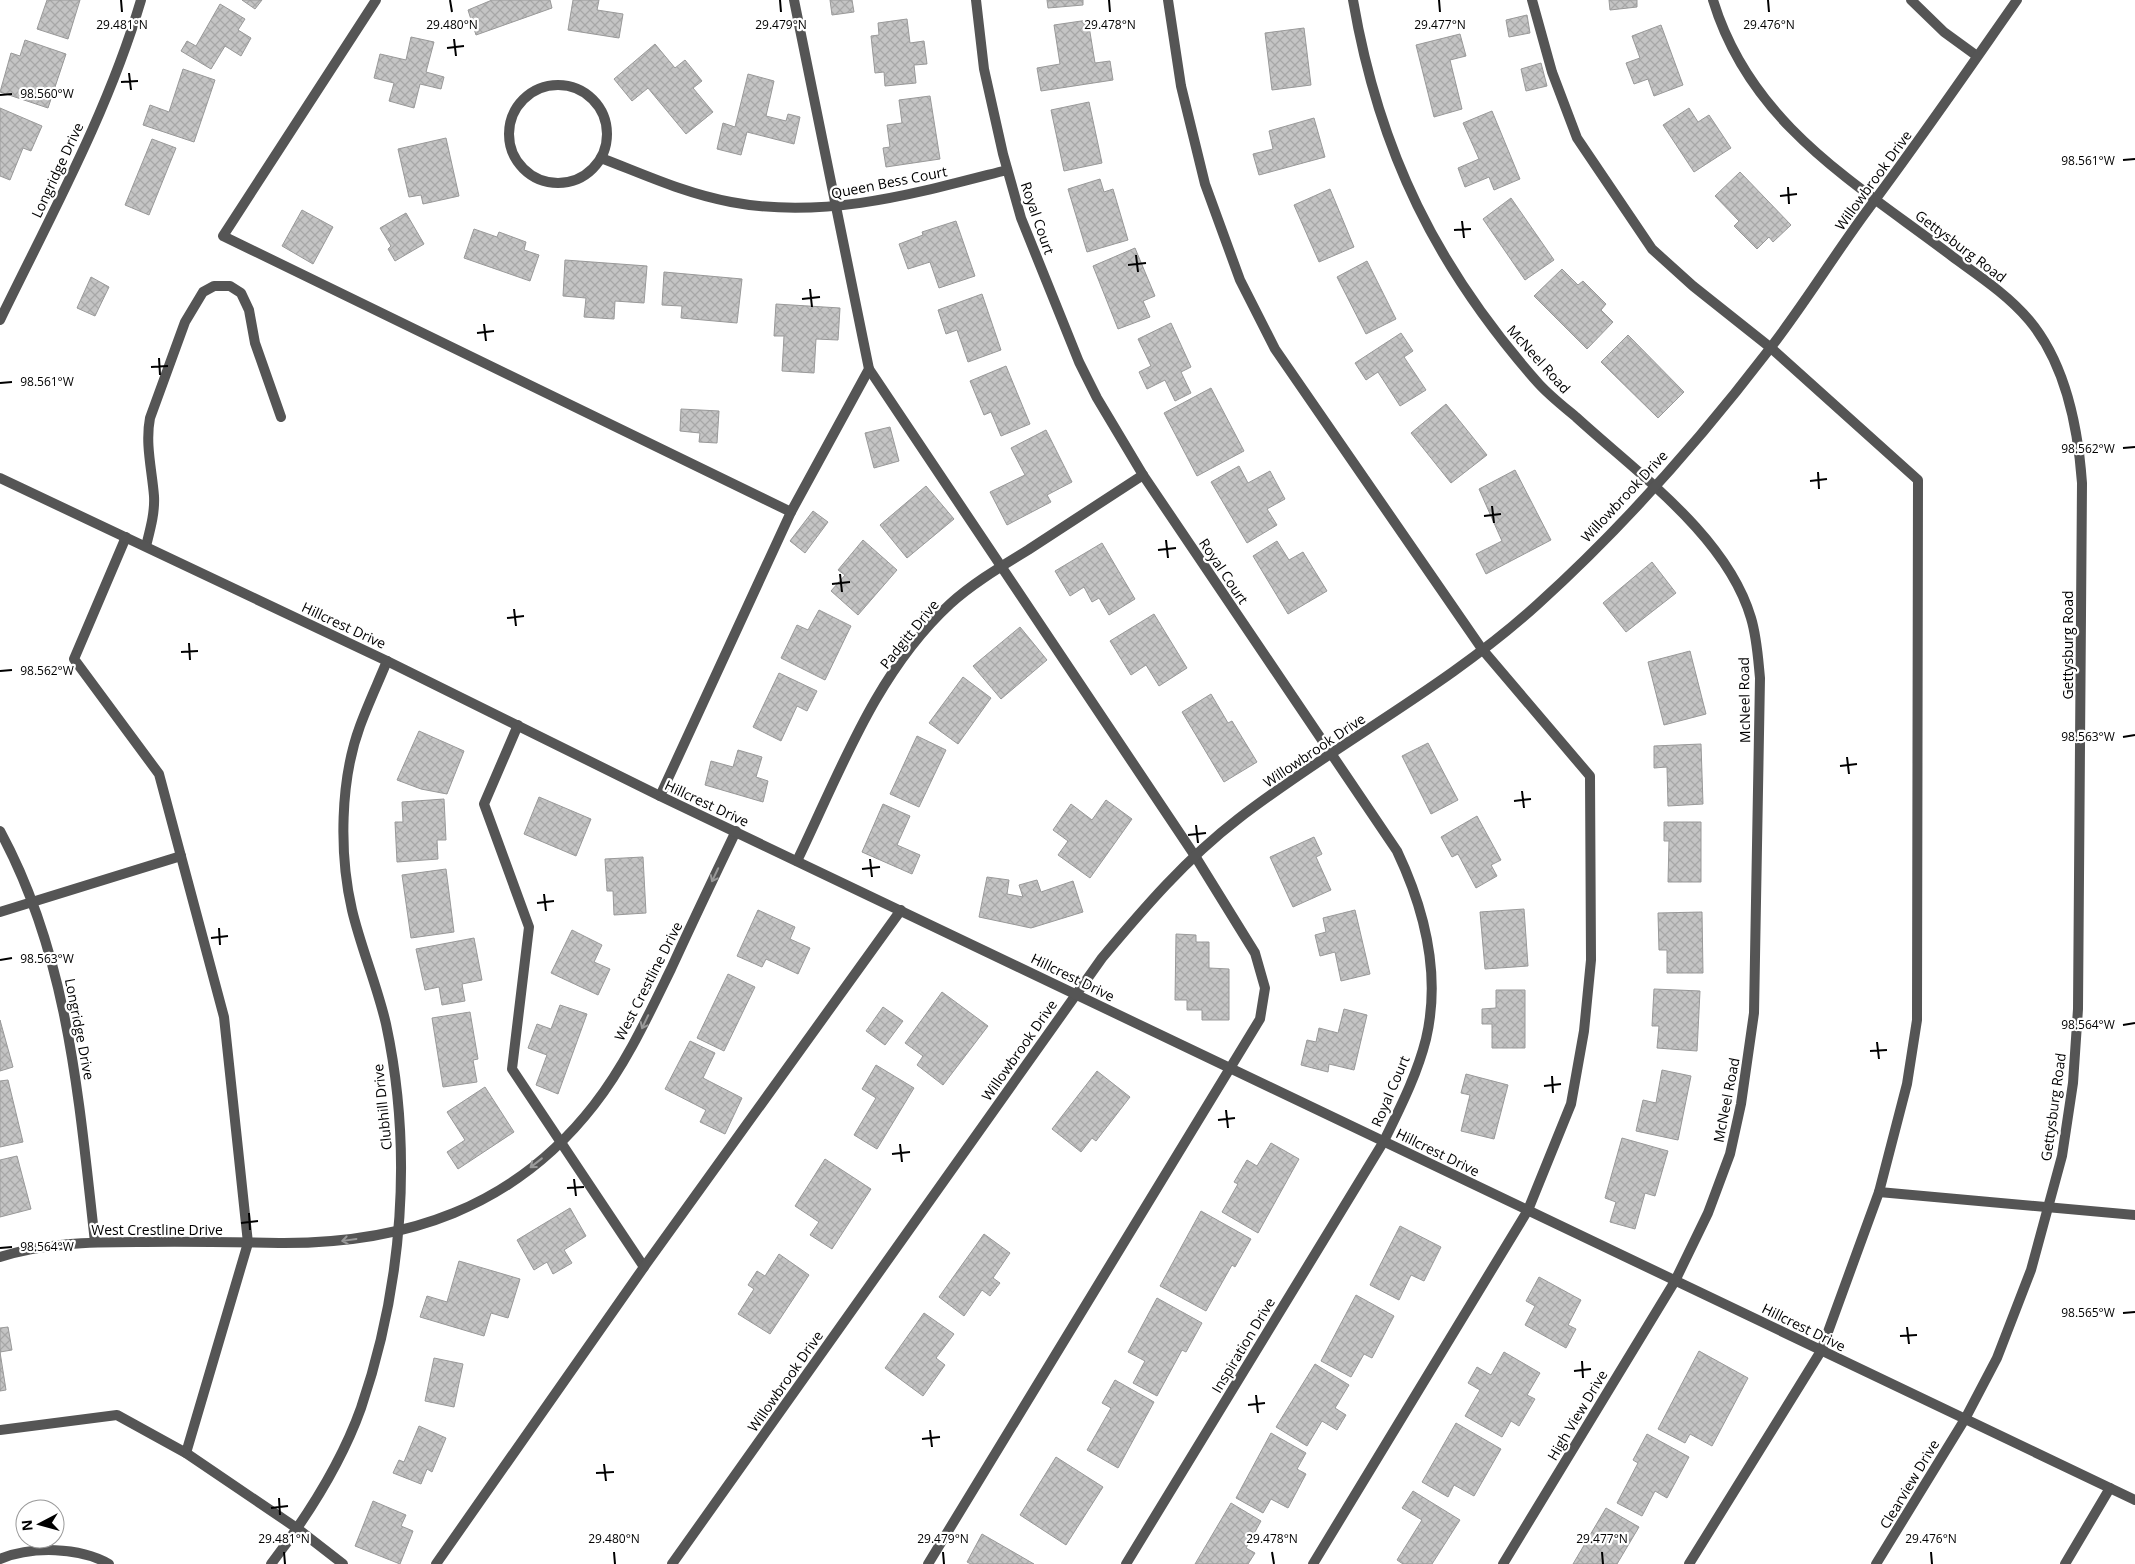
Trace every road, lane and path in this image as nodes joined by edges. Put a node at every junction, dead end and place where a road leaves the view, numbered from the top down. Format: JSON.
{"nodes":[{"id":1,"x":141,"y":0,"type":"edge"},
{"id":2,"x":376,"y":0,"type":"edge"},
{"id":3,"x":794,"y":0,"type":"edge"},
{"id":4,"x":976,"y":0,"type":"edge"},
{"id":5,"x":1168,"y":0,"type":"edge"},
{"id":6,"x":1353,"y":0,"type":"edge"},
{"id":7,"x":1532,"y":0,"type":"edge"},
{"id":8,"x":1713,"y":0,"type":"edge"},
{"id":9,"x":1911,"y":0,"type":"edge"},
{"id":10,"x":2017,"y":0,"type":"edge"},
{"id":11,"x":1977,"y":56,"type":"junction"},
{"id":12,"x":601,"y":158,"type":"junction"},
{"id":13,"x":1008,"y":170,"type":"junction"},
{"id":14,"x":1876,"y":199,"type":"junction"},
{"id":15,"x":834,"y":207,"type":"junction"},
{"id":16,"x":0,"y":320,"type":"edge"},
{"id":17,"x":1771,"y":348,"type":"junction"},
{"id":18,"x":869,"y":369,"type":"junction"},
{"id":19,"x":281,"y":417,"type":"dead end"},
{"id":20,"x":1143,"y":475,"type":"junction"},
{"id":21,"x":0,"y":478,"type":"edge"},
{"id":22,"x":1653,"y":487,"type":"junction"},
{"id":23,"x":791,"y":512,"type":"junction"},
{"id":24,"x":126,"y":537,"type":"junction"},
{"id":25,"x":146,"y":546,"type":"junction"},
{"id":26,"x":1001,"y":567,"type":"junction"},
{"id":27,"x":1482,"y":649,"type":"junction"},
{"id":28,"x":388,"y":661,"type":"junction"},
{"id":29,"x":518,"y":725,"type":"junction"},
{"id":30,"x":1331,"y":755,"type":"junction"},
{"id":31,"x":660,"y":796,"type":"junction"},
{"id":32,"x":0,"y":831,"type":"edge"},
{"id":33,"x":736,"y":831,"type":"junction"},
{"id":34,"x":181,"y":856,"type":"junction"},
{"id":35,"x":1195,"y":856,"type":"junction"},
{"id":36,"x":797,"y":861,"type":"junction"},
{"id":37,"x":33,"y":902,"type":"junction"},
{"id":38,"x":901,"y":910,"type":"junction"},
{"id":39,"x":0,"y":912,"type":"edge"},
{"id":40,"x":1076,"y":994,"type":"junction"},
{"id":41,"x":1232,"y":1068,"type":"junction"},
{"id":42,"x":1384,"y":1141,"type":"junction"},
{"id":43,"x":561,"y":1142,"type":"junction"},
{"id":44,"x":1879,"y":1192,"type":"junction"},
{"id":45,"x":2048,"y":1208,"type":"junction"},
{"id":46,"x":1528,"y":1210,"type":"junction"},
{"id":47,"x":2135,"y":1215,"type":"edge"},
{"id":48,"x":398,"y":1232,"type":"junction"},
{"id":49,"x":95,"y":1242,"type":"junction"},
{"id":50,"x":248,"y":1242,"type":"junction"},
{"id":51,"x":0,"y":1257,"type":"edge"},
{"id":52,"x":644,"y":1267,"type":"junction"},
{"id":53,"x":1675,"y":1281,"type":"junction"},
{"id":54,"x":1821,"y":1351,"type":"junction"},
{"id":55,"x":1964,"y":1419,"type":"junction"},
{"id":56,"x":0,"y":1430,"type":"edge"},
{"id":57,"x":186,"y":1453,"type":"junction"},
{"id":58,"x":2110,"y":1488,"type":"junction"},
{"id":59,"x":2135,"y":1500,"type":"edge"},
{"id":60,"x":298,"y":1529,"type":"junction"},
{"id":61,"x":0,"y":1559,"type":"edge"},
{"id":62,"x":109,"y":1564,"type":"edge"},
{"id":63,"x":271,"y":1564,"type":"edge"},
{"id":64,"x":343,"y":1564,"type":"edge"},
{"id":65,"x":436,"y":1564,"type":"edge"},
{"id":66,"x":672,"y":1564,"type":"edge"},
{"id":67,"x":928,"y":1564,"type":"edge"},
{"id":68,"x":1126,"y":1564,"type":"edge"},
{"id":69,"x":1313,"y":1564,"type":"edge"},
{"id":70,"x":1503,"y":1564,"type":"edge"},
{"id":71,"x":1689,"y":1564,"type":"edge"},
{"id":72,"x":1876,"y":1564,"type":"edge"},
{"id":73,"x":2065,"y":1564,"type":"edge"}],
"edges":[{"from":1,"to":16,"type":"street","name":"Longridge Drive"},
{"from":2,"to":23,"type":"street"},
{"from":3,"to":15,"type":"street"},
{"from":4,"to":13,"type":"street","name":"Royal Court"},
{"from":5,"to":27,"type":"street"},
{"from":6,"to":22,"type":"street","name":"McNeel Road"},
{"from":7,"to":17,"type":"street"},
{"from":8,"to":14,"type":"street","name":"Gettysburg Road"},
{"from":9,"to":11,"type":"street"},
{"from":10,"to":11,"type":"street","name":"Willowbrook Drive"},
{"from":11,"to":14,"type":"street","name":"Willowbrook Drive"},
{"from":12,"to":12,"type":"street"},
{"from":12,"to":15,"type":"street","name":"Queen Bess Court"},
{"from":13,"to":15,"type":"street","name":"Queen Bess Court"},
{"from":13,"to":20,"type":"street","name":"Royal Court"},
{"from":14,"to":17,"type":"street","name":"Willowbrook Drive"},
{"from":14,"to":45,"type":"street","name":"Gettysburg Road"},
{"from":15,"to":18,"type":"street"},
{"from":17,"to":22,"type":"street","name":"Willowbrook Drive"},
{"from":17,"to":44,"type":"street"},
{"from":18,"to":23,"type":"street"},
{"from":18,"to":26,"type":"street"},
{"from":19,"to":25,"type":"street"},
{"from":20,"to":26,"type":"street","name":"Padgitt Drive"},
{"from":20,"to":30,"type":"street","name":"Royal Court"},
{"from":21,"to":24,"type":"street","name":"Hillcrest Drive"},
{"from":22,"to":27,"type":"street","name":"Willowbrook Drive"},
{"from":22,"to":53,"type":"street","name":"McNeel Road"},
{"from":23,"to":31,"type":"street"},
{"from":24,"to":25,"type":"street","name":"Hillcrest Drive"},
{"from":24,"to":34,"type":"street"},
{"from":25,"to":28,"type":"street","name":"Hillcrest Drive"},
{"from":26,"to":35,"type":"street"},
{"from":26,"to":36,"type":"street","name":"Padgitt Drive"},
{"from":27,"to":30,"type":"street","name":"Willowbrook Drive"},
{"from":27,"to":46,"type":"street"},
{"from":28,"to":29,"type":"street","name":"Hillcrest Drive"},
{"from":28,"to":48,"type":"street","name":"Clubhill Drive"},
{"from":29,"to":31,"type":"street","name":"Hillcrest Drive"},
{"from":29,"to":43,"type":"street"},
{"from":30,"to":35,"type":"street","name":"Willowbrook Drive"},
{"from":30,"to":42,"type":"street","name":"Royal Court"},
{"from":31,"to":33,"type":"street","name":"Hillcrest Drive"},
{"from":32,"to":37,"type":"street","name":"Longridge Drive"},
{"from":33,"to":36,"type":"street","name":"Hillcrest Drive"},
{"from":33,"to":43,"type":"street","name":"West Crestline Drive","one_way":true},
{"from":34,"to":37,"type":"street"},
{"from":34,"to":50,"type":"street"},
{"from":35,"to":40,"type":"street","name":"Willowbrook Drive"},
{"from":35,"to":41,"type":"street"},
{"from":36,"to":38,"type":"street","name":"Hillcrest Drive"},
{"from":37,"to":39,"type":"street"},
{"from":37,"to":49,"type":"street","name":"Longridge Drive"},
{"from":38,"to":40,"type":"street","name":"Hillcrest Drive"},
{"from":38,"to":52,"type":"street"},
{"from":40,"to":41,"type":"street","name":"Hillcrest Drive"},
{"from":40,"to":66,"type":"street","name":"Willowbrook Drive"},
{"from":41,"to":42,"type":"street","name":"Hillcrest Drive"},
{"from":41,"to":67,"type":"street"},
{"from":42,"to":46,"type":"street","name":"Hillcrest Drive"},
{"from":42,"to":68,"type":"street","name":"Inspiration Drive"},
{"from":43,"to":48,"type":"street","name":"West Crestline Drive","one_way":true},
{"from":43,"to":52,"type":"street"},
{"from":44,"to":45,"type":"street"},
{"from":44,"to":54,"type":"street"},
{"from":45,"to":47,"type":"street"},
{"from":45,"to":55,"type":"street","name":"Gettysburg Road"},
{"from":46,"to":53,"type":"street","name":"Hillcrest Drive"},
{"from":46,"to":69,"type":"street"},
{"from":48,"to":50,"type":"street","name":"West Crestline Drive","one_way":true},
{"from":48,"to":60,"type":"street","name":"Clubhill Drive"},
{"from":49,"to":50,"type":"street","name":"West Crestline Drive"},
{"from":49,"to":51,"type":"street","name":"West Crestline Drive"},
{"from":50,"to":57,"type":"street"},
{"from":52,"to":65,"type":"street"},
{"from":53,"to":54,"type":"street","name":"Hillcrest Drive"},
{"from":53,"to":70,"type":"street","name":"High View Drive"},
{"from":54,"to":55,"type":"street","name":"Hillcrest Drive"},
{"from":54,"to":71,"type":"street"},
{"from":55,"to":58,"type":"street","name":"Hillcrest Drive"},
{"from":55,"to":72,"type":"street","name":"Clearview Drive"},
{"from":56,"to":57,"type":"street"},
{"from":57,"to":60,"type":"street"},
{"from":58,"to":59,"type":"street","name":"Hillcrest Drive"},
{"from":58,"to":73,"type":"street"},
{"from":60,"to":63,"type":"street","name":"Clubhill Drive"},
{"from":60,"to":64,"type":"street"},
{"from":61,"to":62,"type":"street"}]}
